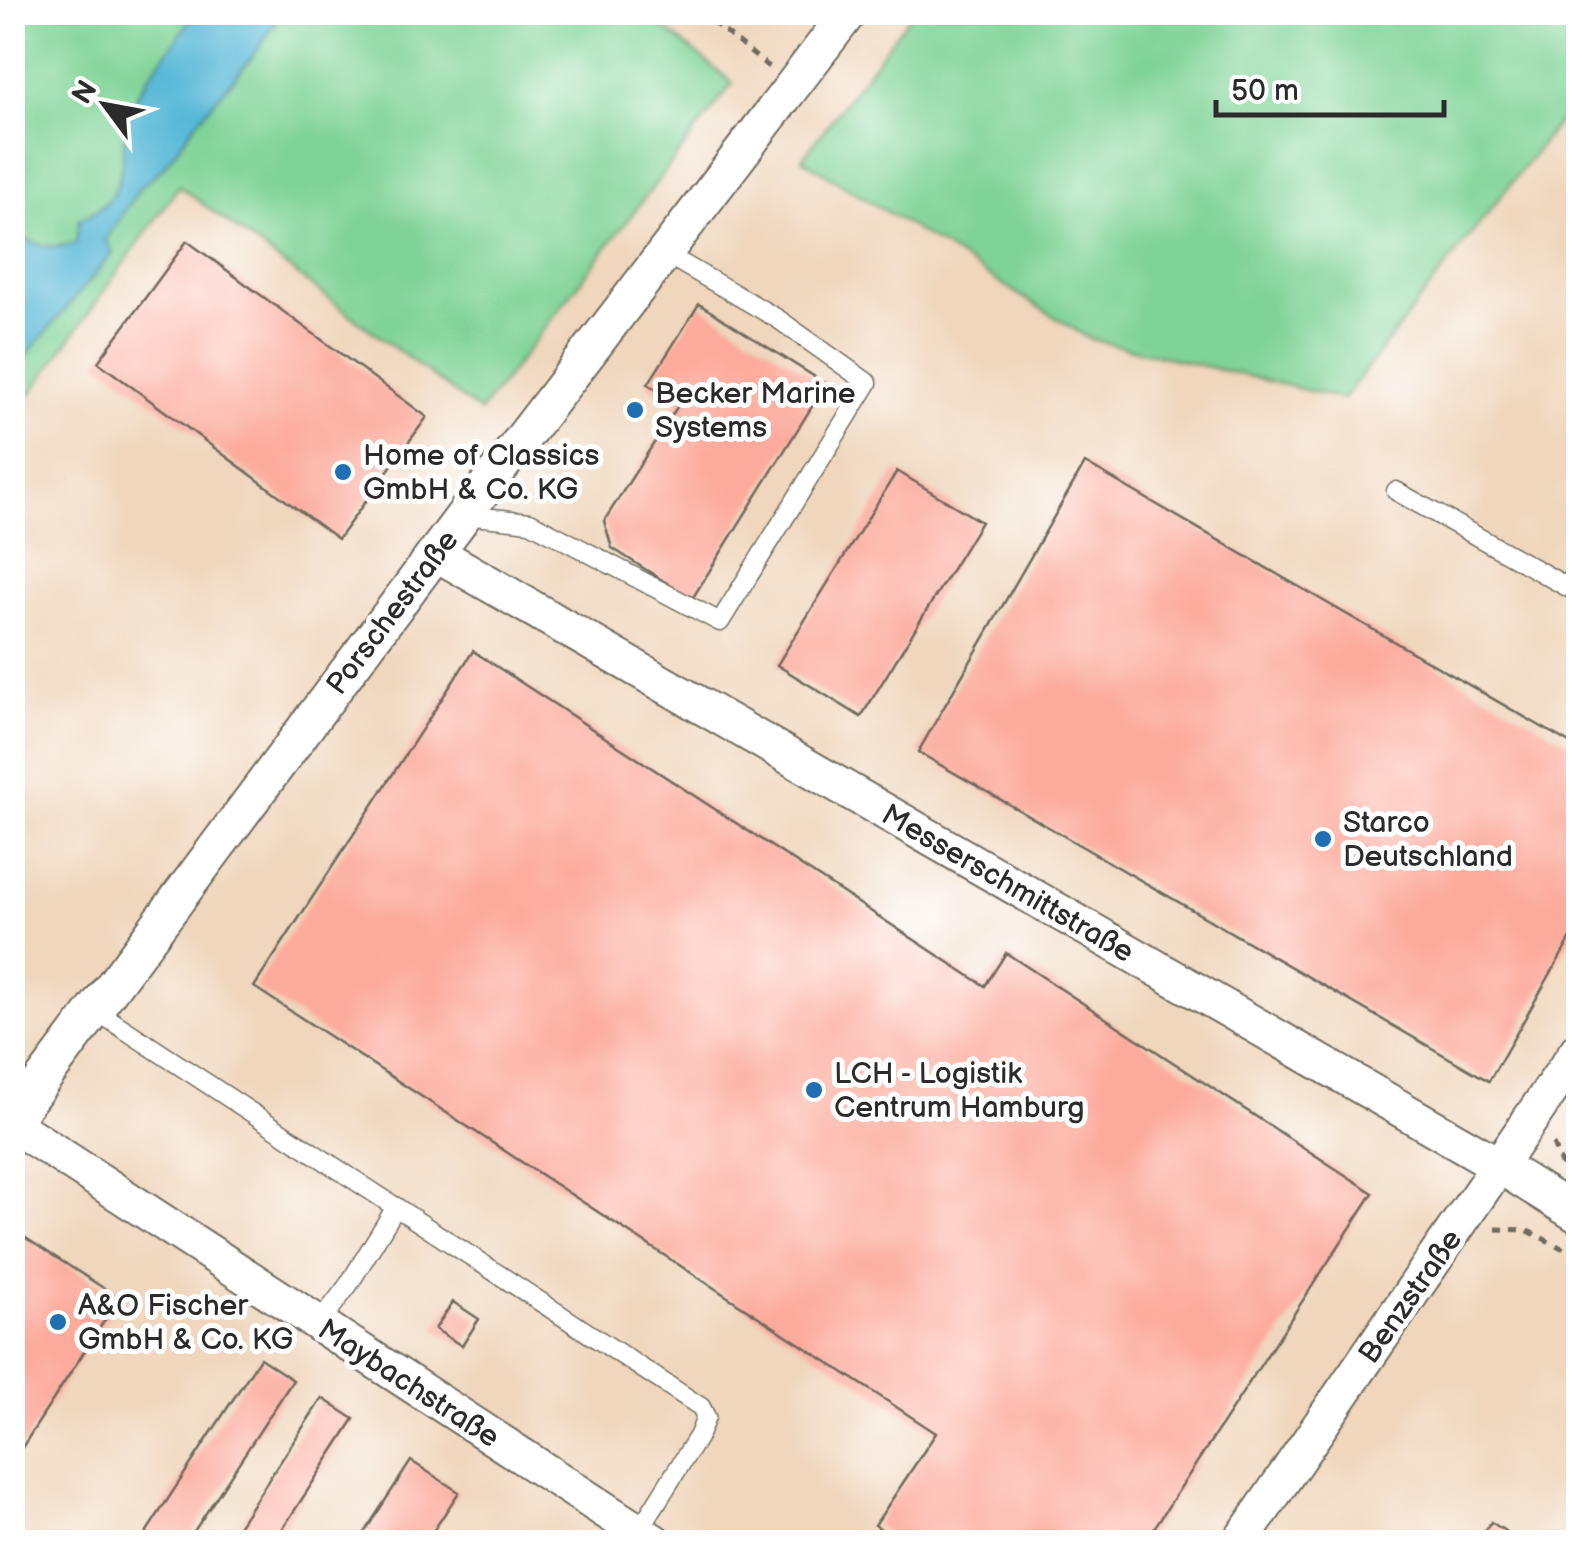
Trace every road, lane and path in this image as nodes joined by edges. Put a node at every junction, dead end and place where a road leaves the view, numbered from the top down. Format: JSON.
{"nodes":[{"id":1,"x":700,"y":12,"type":"edge"},
{"id":2,"x":849,"y":12,"type":"edge"},
{"id":3,"x":792,"y":85,"type":"junction"},
{"id":4,"x":664,"y":253,"type":"junction"},
{"id":5,"x":1396,"y":492,"type":"dead end"},
{"id":6,"x":464,"y":515,"type":"junction"},
{"id":7,"x":436,"y":552,"type":"junction"},
{"id":8,"x":1578,"y":594,"type":"edge"},
{"id":9,"x":95,"y":1010,"type":"junction"},
{"id":10,"x":1578,"y":1050,"type":"edge"},
{"id":11,"x":12,"y":1122,"type":"edge"},
{"id":12,"x":1551,"y":1136,"type":"dead end"},
{"id":13,"x":1500,"y":1166,"type":"junction"},
{"id":14,"x":1564,"y":1169,"type":"dead end"},
{"id":15,"x":396,"y":1207,"type":"junction"},
{"id":16,"x":1578,"y":1215,"type":"edge"},
{"id":17,"x":1483,"y":1230,"type":"dead end"},
{"id":18,"x":1578,"y":1256,"type":"edge"},
{"id":19,"x":319,"y":1324,"type":"junction"},
{"id":20,"x":646,"y":1537,"type":"edge"},
{"id":21,"x":1240,"y":1542,"type":"edge"}],
"edges":[{"from":1,"to":3,"type":"path"},
{"from":2,"to":3,"type":"street","name":"Porschestraße"},
{"from":3,"to":4,"type":"street","name":"Porschestraße"},
{"from":4,"to":6,"type":"street","name":"Porschestraße"},
{"from":4,"to":6,"type":"lane"},
{"from":5,"to":8,"type":"lane"},
{"from":6,"to":7,"type":"street","name":"Porschestraße"},
{"from":7,"to":9,"type":"street","name":"Porschestraße"},
{"from":7,"to":13,"type":"street","name":"Messerschmittstraße"},
{"from":9,"to":11,"type":"street","name":"Porschestraße"},
{"from":9,"to":15,"type":"lane"},
{"from":10,"to":13,"type":"street","name":"Benzstraße"},
{"from":11,"to":19,"type":"street","name":"Maybachstraße"},
{"from":12,"to":14,"type":"path"},
{"from":13,"to":16,"type":"street","name":"Messerschmittstraße"},
{"from":13,"to":21,"type":"street","name":"Benzstraße"},
{"from":15,"to":19,"type":"lane"},
{"from":15,"to":20,"type":"lane"},
{"from":17,"to":18,"type":"path"},
{"from":19,"to":20,"type":"street","name":"Maybachstraße"}]}
